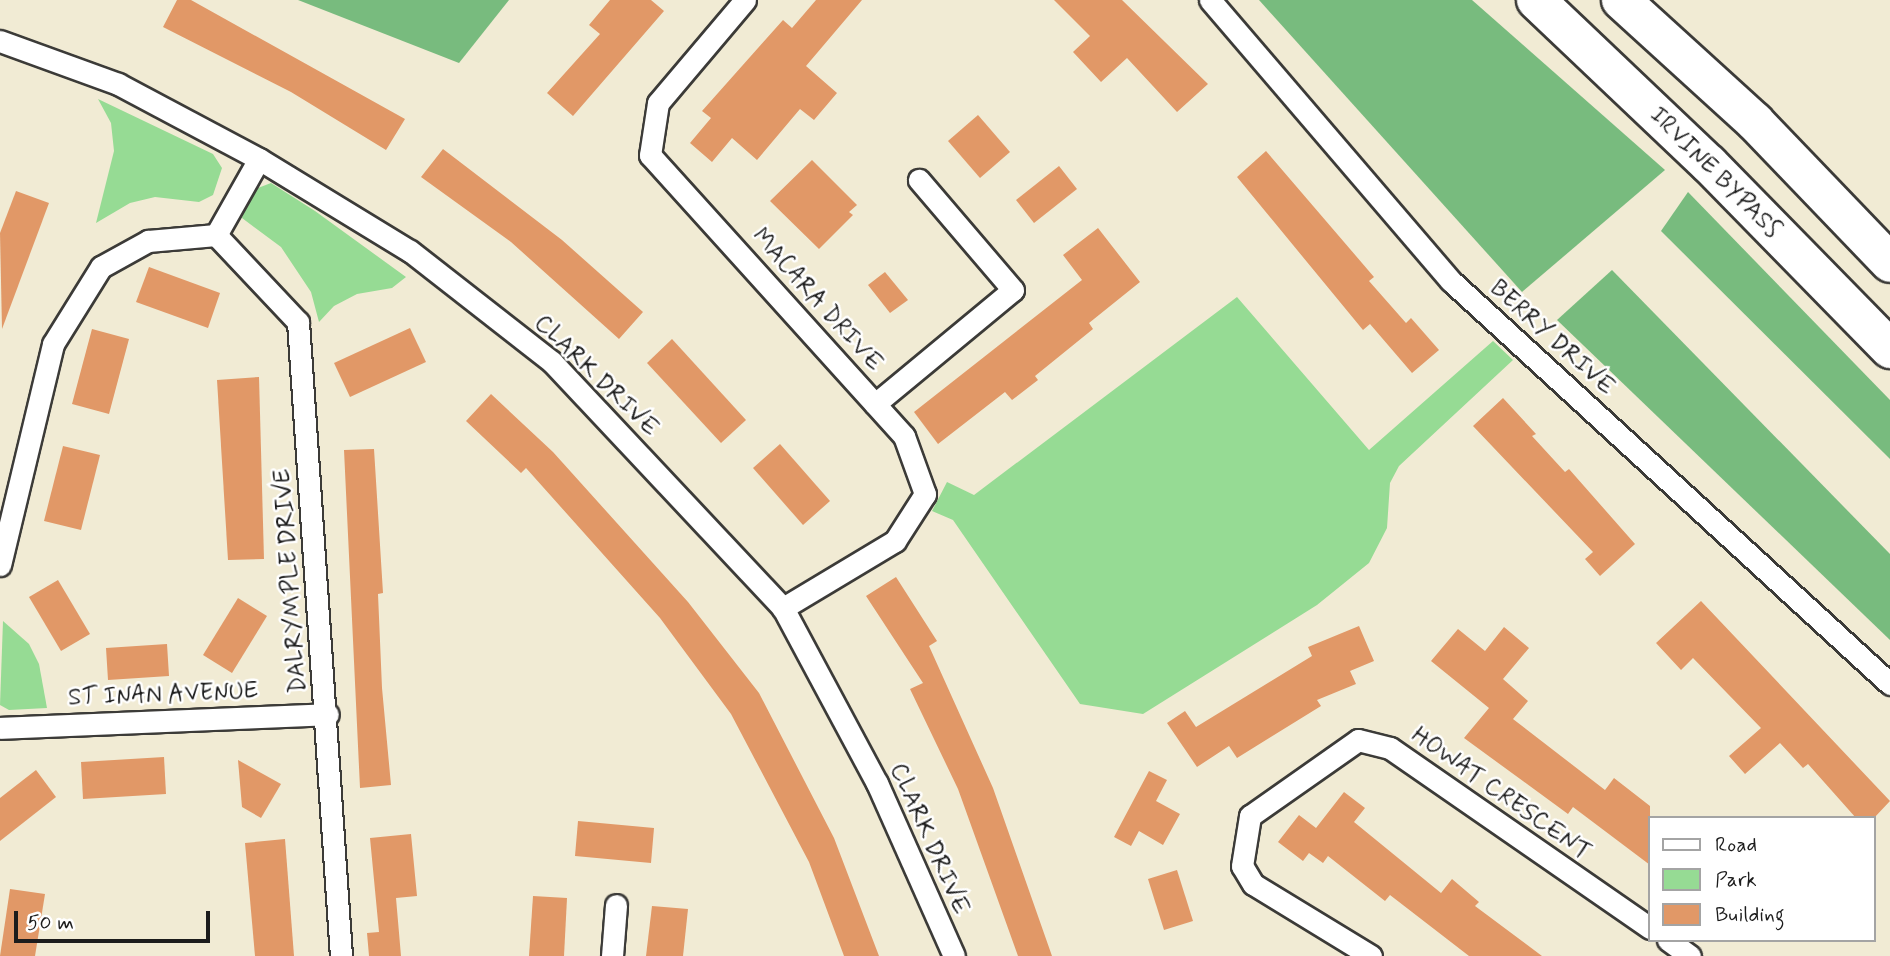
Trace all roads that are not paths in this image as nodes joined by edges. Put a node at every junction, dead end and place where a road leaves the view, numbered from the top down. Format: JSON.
{"nodes":[{"id":1,"x":745,"y":0,"type":"edge"},
{"id":2,"x":1210,"y":0,"type":"edge"},
{"id":3,"x":1536,"y":0,"type":"edge"},
{"id":4,"x":1621,"y":0,"type":"edge"},
{"id":5,"x":0,"y":41,"type":"edge"},
{"id":6,"x":259,"y":159,"type":"junction"},
{"id":7,"x":919,"y":180,"type":"dead end"},
{"id":8,"x":216,"y":235,"type":"junction"},
{"id":9,"x":1890,"y":263,"type":"edge"},
{"id":10,"x":1890,"y":349,"type":"edge"},
{"id":11,"x":875,"y":404,"type":"junction"},
{"id":12,"x":4,"y":527,"type":"edge"},
{"id":13,"x":0,"y":565,"type":"edge"},
{"id":14,"x":783,"y":608,"type":"junction"},
{"id":15,"x":1890,"y":684,"type":"edge"},
{"id":16,"x":328,"y":714,"type":"junction"},
{"id":17,"x":0,"y":728,"type":"edge"},
{"id":18,"x":616,"y":905,"type":"dead end"},
{"id":19,"x":1648,"y":927,"type":"edge"},
{"id":20,"x":1671,"y":942,"type":"edge"},
{"id":21,"x":341,"y":956,"type":"edge"},
{"id":22,"x":612,"y":956,"type":"edge"},
{"id":23,"x":954,"y":956,"type":"edge"},
{"id":24,"x":1371,"y":956,"type":"edge"},
{"id":25,"x":1690,"y":956,"type":"edge"}],
"edges":[{"from":1,"to":11,"type":"street","name":"MACARA DRIVE"},
{"from":2,"to":15,"type":"street","name":"BERRY DRIVE"},
{"from":3,"to":10,"type":"highway","name":"IRVINE BYPASS"},
{"from":4,"to":9,"type":"highway"},
{"from":5,"to":6,"type":"street","name":"CLARK DRIVE"},
{"from":6,"to":8,"type":"street"},
{"from":6,"to":14,"type":"street","name":"CLARK DRIVE"},
{"from":7,"to":11,"type":"street"},
{"from":8,"to":12,"type":"street"},
{"from":8,"to":16,"type":"street","name":"DALRYMPLE DRIVE"},
{"from":11,"to":14,"type":"street","name":"MACARA DRIVE"},
{"from":12,"to":13,"type":"street"},
{"from":14,"to":23,"type":"street","name":"CLARK DRIVE"},
{"from":16,"to":17,"type":"street","name":"ST INAN AVENUE"},
{"from":16,"to":21,"type":"street","name":"DALRYMPLE DRIVE"},
{"from":18,"to":22,"type":"street"},
{"from":19,"to":24,"type":"street","name":"HOWAT CRESCENT"},
{"from":20,"to":25,"type":"street"}]}
